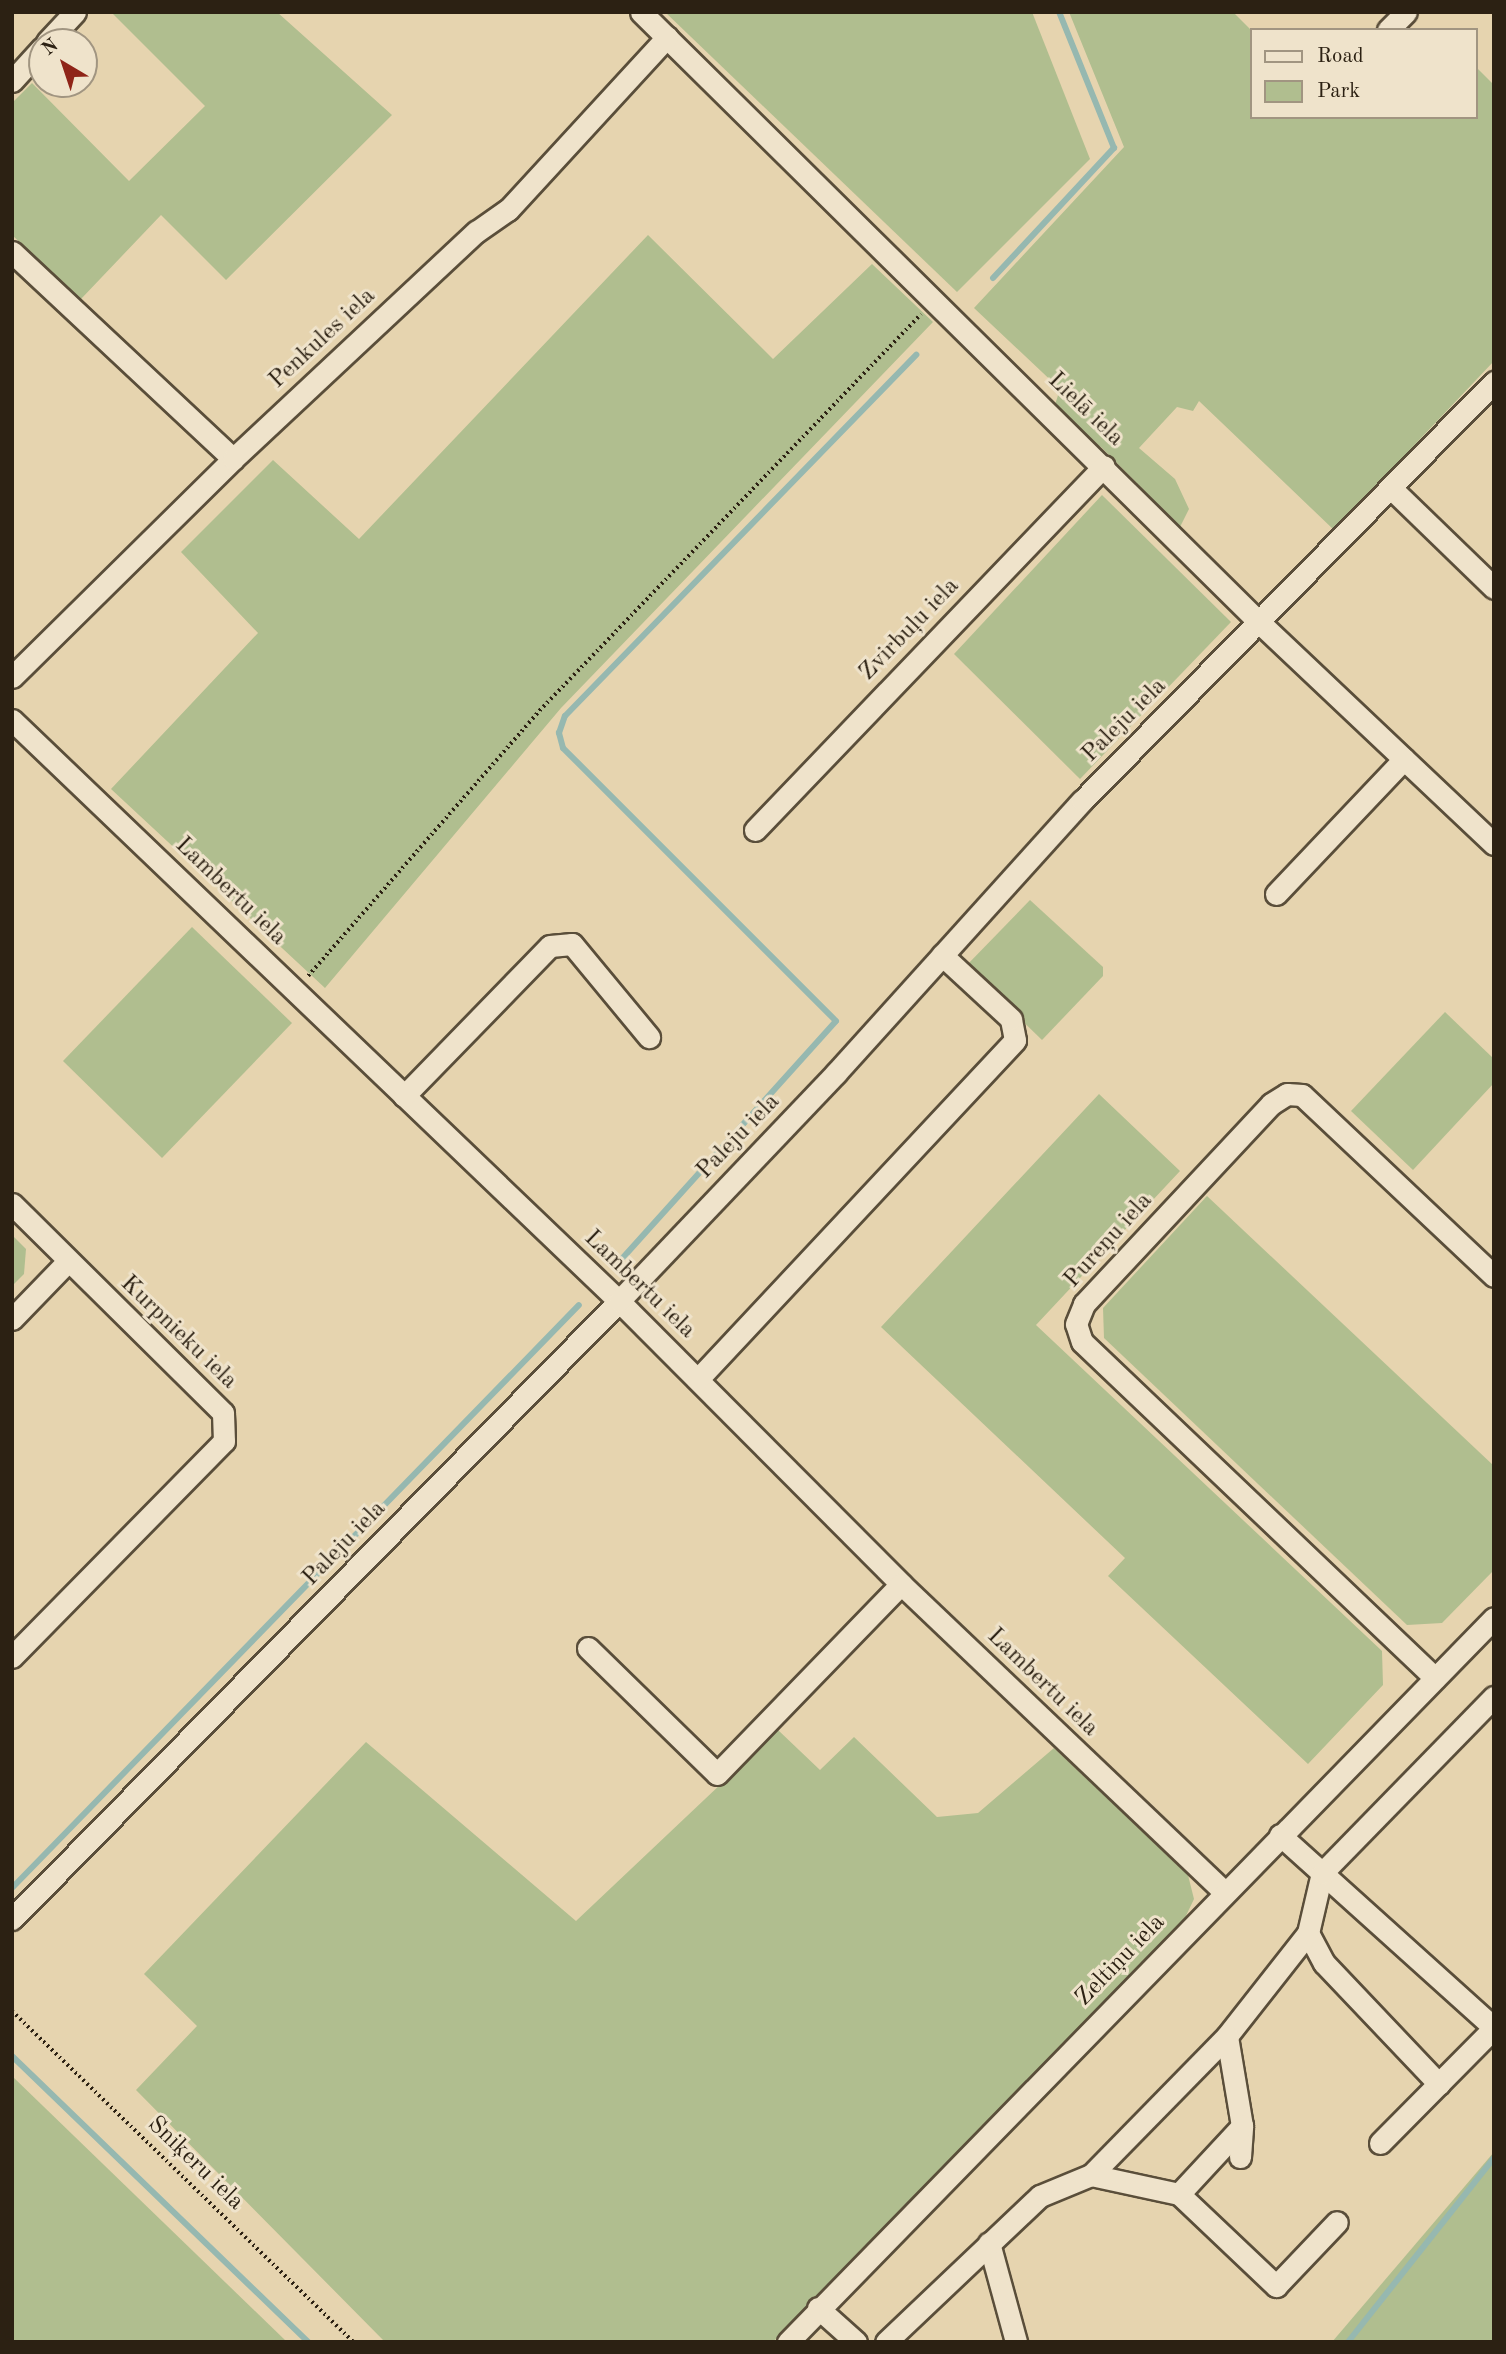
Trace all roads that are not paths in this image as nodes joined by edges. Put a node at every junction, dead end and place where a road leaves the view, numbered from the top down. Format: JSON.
{"nodes":[{"id":1,"x":75,"y":12,"type":"edge"},
{"id":2,"x":641,"y":12,"type":"edge"},
{"id":3,"x":1406,"y":12,"type":"edge"},
{"id":4,"x":60,"y":28,"type":"edge"},
{"id":5,"x":1390,"y":28,"type":"edge"},
{"id":6,"x":667,"y":37,"type":"junction"},
{"id":7,"x":28,"y":63,"type":"edge"},
{"id":8,"x":12,"y":81,"type":"edge"},
{"id":9,"x":12,"y":252,"type":"edge"},
{"id":10,"x":1494,"y":382,"type":"edge"},
{"id":11,"x":233,"y":459,"type":"junction"},
{"id":12,"x":1104,"y":466,"type":"junction"},
{"id":13,"x":1392,"y":489,"type":"junction"},
{"id":14,"x":1494,"y":588,"type":"edge"},
{"id":15,"x":1260,"y":623,"type":"junction"},
{"id":16,"x":12,"y":677,"type":"edge"},
{"id":17,"x":12,"y":720,"type":"edge"},
{"id":18,"x":1404,"y":759,"type":"junction"},
{"id":19,"x":755,"y":830,"type":"dead end"},
{"id":20,"x":1494,"y":844,"type":"edge"},
{"id":21,"x":1276,"y":894,"type":"dead end"},
{"id":22,"x":942,"y":956,"type":"junction"},
{"id":23,"x":649,"y":1037,"type":"dead end"},
{"id":24,"x":404,"y":1096,"type":"junction"},
{"id":25,"x":12,"y":1205,"type":"edge"},
{"id":26,"x":67,"y":1262,"type":"junction"},
{"id":27,"x":1494,"y":1276,"type":"edge"},
{"id":28,"x":619,"y":1301,"type":"junction"},
{"id":29,"x":12,"y":1319,"type":"edge"},
{"id":30,"x":698,"y":1379,"type":"junction"},
{"id":31,"x":901,"y":1584,"type":"junction"},
{"id":32,"x":1494,"y":1618,"type":"edge"},
{"id":33,"x":588,"y":1648,"type":"dead end"},
{"id":34,"x":12,"y":1657,"type":"edge"},
{"id":35,"x":1435,"y":1678,"type":"junction"},
{"id":36,"x":1494,"y":1697,"type":"edge"},
{"id":37,"x":1280,"y":1835,"type":"junction"},
{"id":38,"x":1322,"y":1873,"type":"junction"},
{"id":39,"x":1224,"y":1892,"type":"junction"},
{"id":40,"x":12,"y":1919,"type":"edge"},
{"id":41,"x":1308,"y":1933,"type":"junction"},
{"id":42,"x":1494,"y":2029,"type":"edge"},
{"id":43,"x":1227,"y":2036,"type":"junction"},
{"id":44,"x":1439,"y":2084,"type":"junction"},
{"id":45,"x":1241,"y":2126,"type":"junction"},
{"id":46,"x":1380,"y":2143,"type":"dead end"},
{"id":47,"x":1240,"y":2157,"type":"dead end"},
{"id":48,"x":1091,"y":2175,"type":"junction"},
{"id":49,"x":1179,"y":2194,"type":"junction"},
{"id":50,"x":1337,"y":2222,"type":"dead end"},
{"id":51,"x":989,"y":2243,"type":"junction"},
{"id":52,"x":818,"y":2308,"type":"junction"},
{"id":53,"x":788,"y":2342,"type":"edge"},
{"id":54,"x":856,"y":2342,"type":"edge"},
{"id":55,"x":886,"y":2342,"type":"edge"},
{"id":56,"x":1016,"y":2342,"type":"edge"}],
"edges":[{"from":1,"to":4,"type":"street"},
{"from":2,"to":6,"type":"street","name":"Lielā iela"},
{"from":3,"to":5,"type":"street"},
{"from":6,"to":11,"type":"street","name":"Penkules iela"},
{"from":6,"to":12,"type":"street","name":"Lielā iela"},
{"from":7,"to":8,"type":"street"},
{"from":9,"to":11,"type":"street"},
{"from":10,"to":13,"type":"street","name":"Paleju iela"},
{"from":11,"to":16,"type":"street","name":"Penkules iela"},
{"from":12,"to":15,"type":"street","name":"Lielā iela"},
{"from":12,"to":19,"type":"street","name":"Zvirbuļu iela"},
{"from":13,"to":14,"type":"street"},
{"from":13,"to":15,"type":"street","name":"Paleju iela"},
{"from":15,"to":18,"type":"street","name":"Lielā iela"},
{"from":15,"to":22,"type":"street","name":"Paleju iela"},
{"from":17,"to":24,"type":"street","name":"Lambertu iela"},
{"from":18,"to":20,"type":"street","name":"Lielā iela"},
{"from":18,"to":21,"type":"street"},
{"from":22,"to":28,"type":"street","name":"Paleju iela"},
{"from":22,"to":30,"type":"street"},
{"from":23,"to":24,"type":"street"},
{"from":24,"to":28,"type":"street","name":"Lambertu iela"},
{"from":25,"to":26,"type":"street","name":"Kurpnieku iela"},
{"from":26,"to":29,"type":"street"},
{"from":26,"to":34,"type":"street","name":"Kurpnieku iela"},
{"from":27,"to":35,"type":"street","name":"Pureņu iela"},
{"from":28,"to":30,"type":"street","name":"Lambertu iela"},
{"from":28,"to":40,"type":"street","name":"Paleju iela"},
{"from":30,"to":31,"type":"street","name":"Lambertu iela"},
{"from":31,"to":33,"type":"street"},
{"from":31,"to":39,"type":"street","name":"Lambertu iela"},
{"from":32,"to":35,"type":"street","name":"Zeltiņu iela"},
{"from":35,"to":37,"type":"street","name":"Zeltiņu iela"},
{"from":36,"to":38,"type":"street"},
{"from":37,"to":38,"type":"street"},
{"from":37,"to":39,"type":"street","name":"Zeltiņu iela"},
{"from":38,"to":41,"type":"street"},
{"from":38,"to":42,"type":"street"},
{"from":39,"to":52,"type":"street","name":"Zeltiņu iela"},
{"from":41,"to":43,"type":"street"},
{"from":41,"to":44,"type":"street"},
{"from":42,"to":44,"type":"street"},
{"from":43,"to":45,"type":"street"},
{"from":43,"to":48,"type":"street"},
{"from":44,"to":46,"type":"street"},
{"from":45,"to":47,"type":"street"},
{"from":45,"to":49,"type":"street"},
{"from":48,"to":49,"type":"street"},
{"from":48,"to":51,"type":"street"},
{"from":49,"to":50,"type":"street"},
{"from":51,"to":55,"type":"street"},
{"from":51,"to":56,"type":"street"},
{"from":52,"to":53,"type":"street","name":"Zeltiņu iela"},
{"from":52,"to":54,"type":"street"}]}
